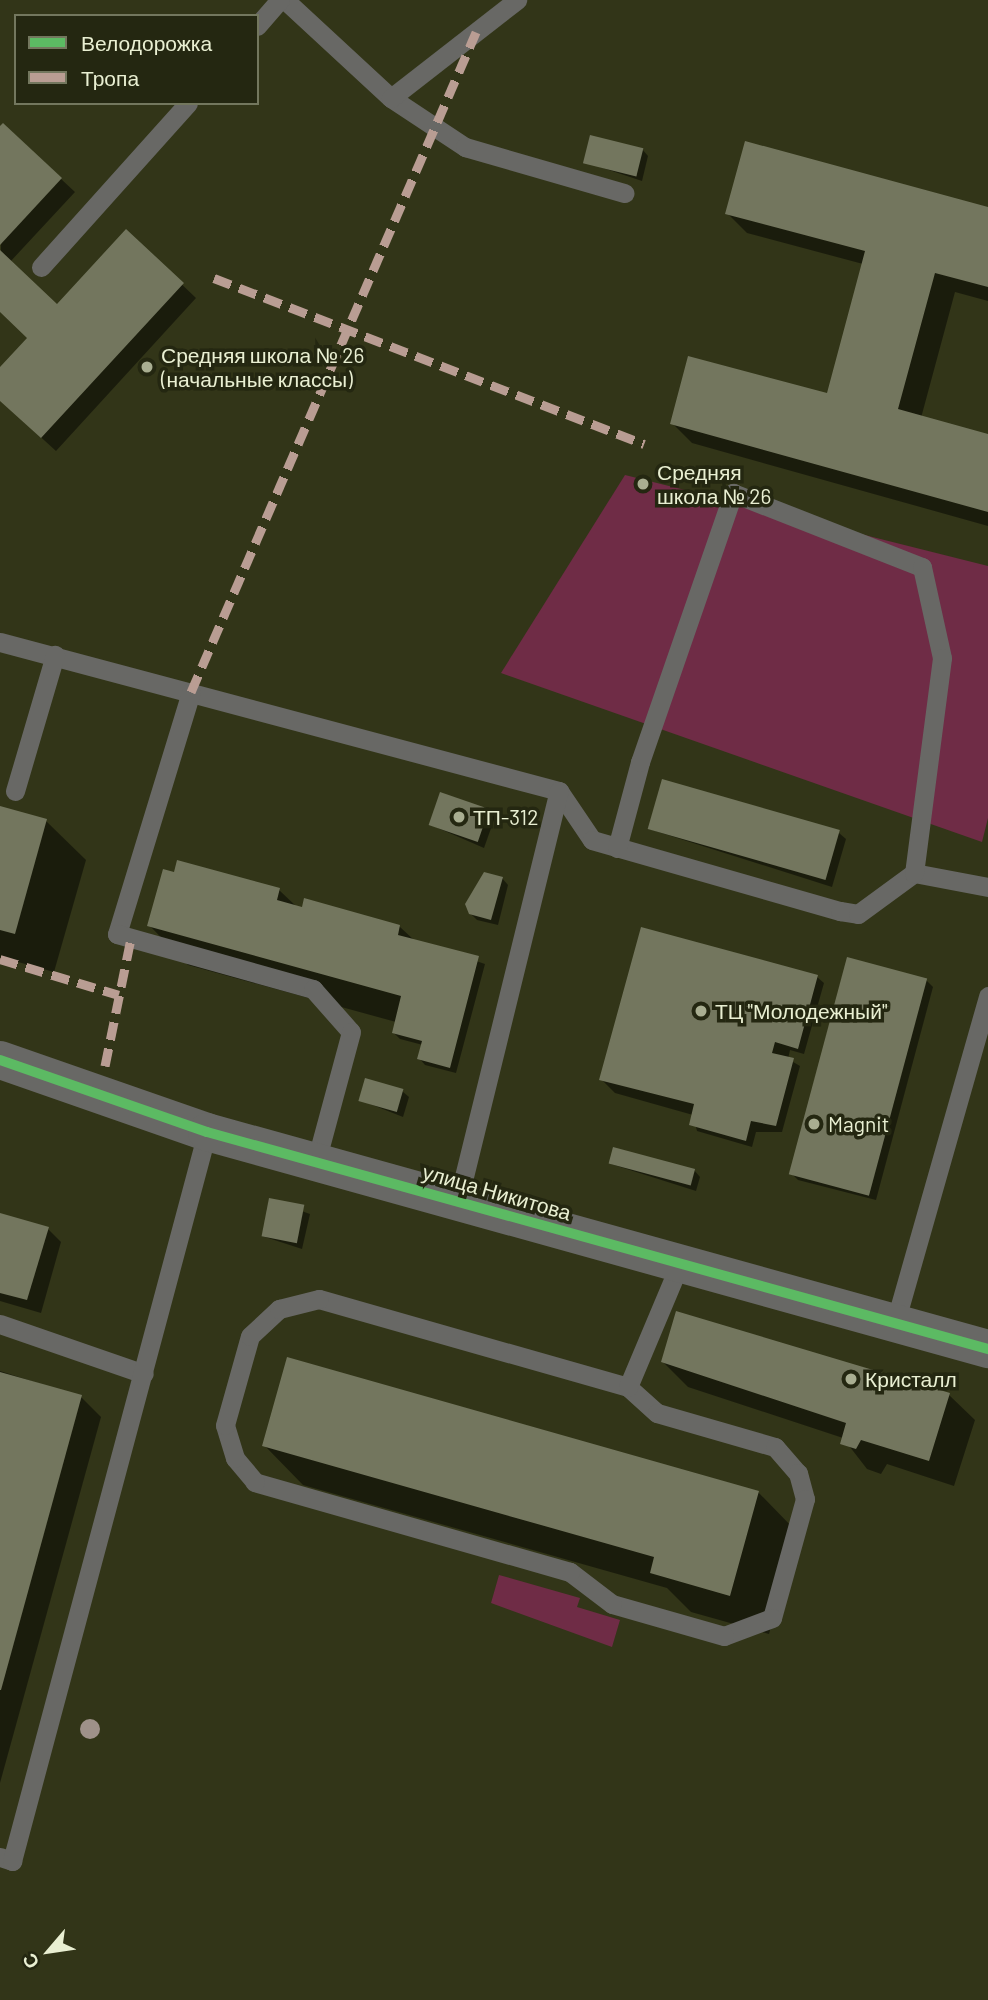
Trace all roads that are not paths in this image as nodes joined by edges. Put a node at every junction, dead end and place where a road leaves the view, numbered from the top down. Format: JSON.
{"nodes":[{"id":1,"x":282,"y":0,"type":"edge"},
{"id":2,"x":517,"y":0,"type":"edge"},
{"id":3,"x":259,"y":24,"type":"edge"},
{"id":4,"x":391,"y":98,"type":"junction"},
{"id":5,"x":186,"y":105,"type":"edge"},
{"id":6,"x":624,"y":193,"type":"dead end"},
{"id":7,"x":41,"y":267,"type":"dead end"},
{"id":8,"x":0,"y":642,"type":"edge"},
{"id":9,"x":55,"y":655,"type":"junction"},
{"id":10,"x":191,"y":692,"type":"junction"},
{"id":11,"x":559,"y":791,"type":"junction"},
{"id":12,"x":15,"y":792,"type":"dead end"},
{"id":13,"x":617,"y":848,"type":"junction"},
{"id":14,"x":914,"y":873,"type":"junction"},
{"id":15,"x":988,"y":887,"type":"edge"},
{"id":16,"x":988,"y":996,"type":"edge"},
{"id":17,"x":0,"y":1060,"type":"edge"},
{"id":18,"x":979,"y":1067,"type":"edge"},
{"id":19,"x":207,"y":1132,"type":"junction"},
{"id":20,"x":316,"y":1162,"type":"junction"},
{"id":21,"x":458,"y":1201,"type":"junction"},
{"id":22,"x":680,"y":1263,"type":"junction"},
{"id":23,"x":895,"y":1323,"type":"junction"},
{"id":24,"x":0,"y":1324,"type":"edge"},
{"id":25,"x":988,"y":1349,"type":"edge"},
{"id":26,"x":144,"y":1374,"type":"junction"},
{"id":27,"x":628,"y":1387,"type":"junction"},
{"id":28,"x":0,"y":1857,"type":"edge"}],
"edges":[{"from":1,"to":3,"type":"lane"},
{"from":1,"to":4,"type":"lane"},
{"from":2,"to":4,"type":"lane"},
{"from":4,"to":6,"type":"lane"},
{"from":5,"to":7,"type":"lane"},
{"from":8,"to":9,"type":"lane"},
{"from":9,"to":10,"type":"lane"},
{"from":9,"to":12,"type":"lane"},
{"from":10,"to":11,"type":"lane"},
{"from":10,"to":20,"type":"lane"},
{"from":11,"to":13,"type":"lane"},
{"from":11,"to":21,"type":"lane"},
{"from":13,"to":14,"type":"lane"},
{"from":13,"to":14,"type":"lane"},
{"from":14,"to":15,"type":"lane"},
{"from":16,"to":18,"type":"lane"},
{"from":17,"to":19,"type":"street","name":"улица Никитова"},
{"from":18,"to":23,"type":"lane"},
{"from":19,"to":20,"type":"street","name":"улица Никитова"},
{"from":19,"to":26,"type":"lane"},
{"from":20,"to":21,"type":"street","name":"улица Никитова"},
{"from":21,"to":22,"type":"street","name":"улица Никитова"},
{"from":22,"to":23,"type":"street","name":"улица Никитова"},
{"from":22,"to":27,"type":"lane"},
{"from":23,"to":25,"type":"street","name":"улица Никитова"},
{"from":24,"to":26,"type":"lane"},
{"from":26,"to":28,"type":"lane"},
{"from":27,"to":27,"type":"lane"}]}
